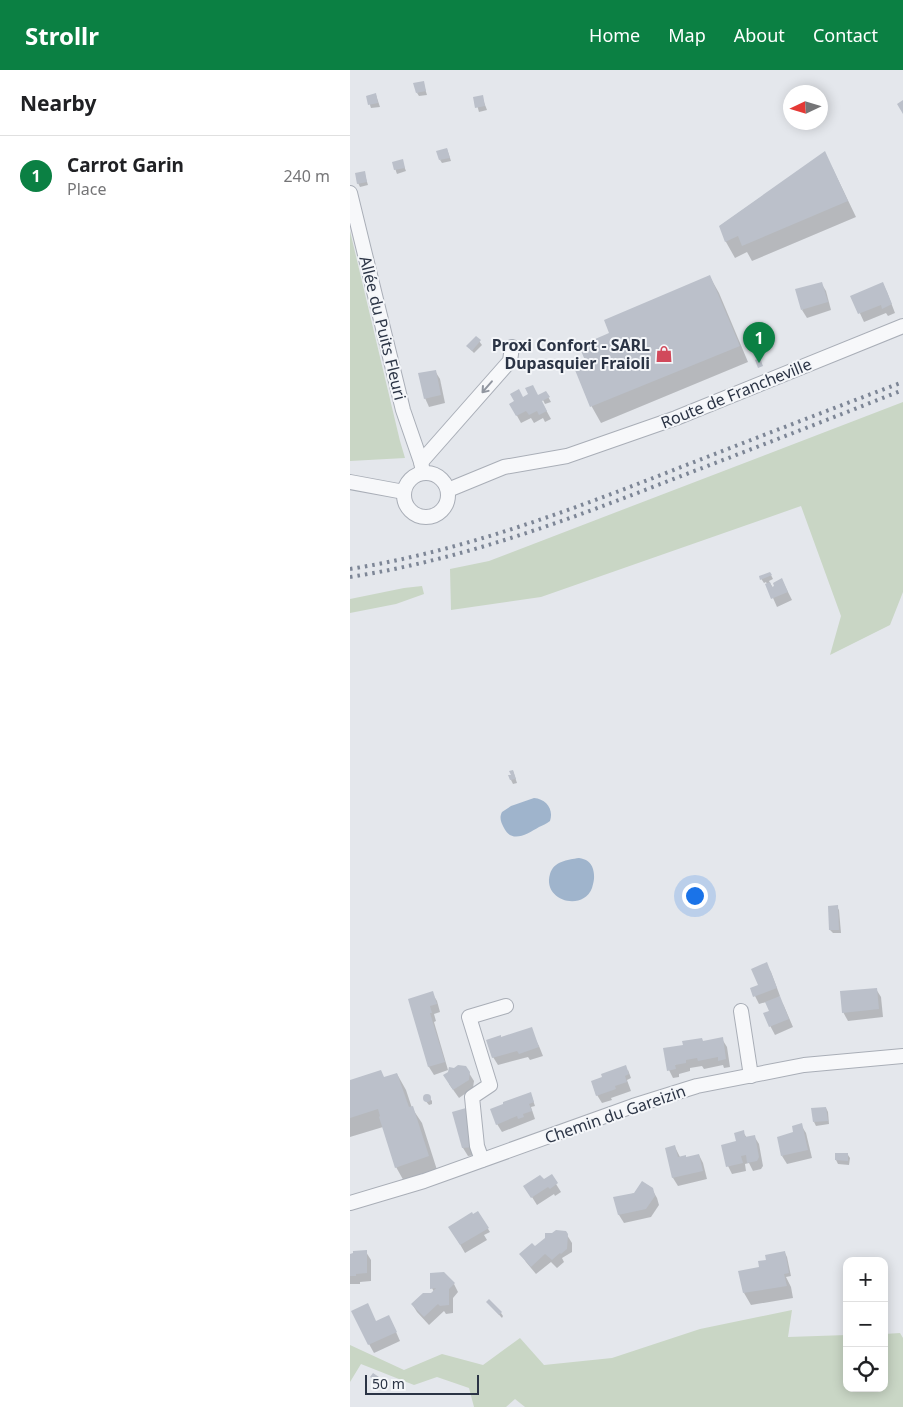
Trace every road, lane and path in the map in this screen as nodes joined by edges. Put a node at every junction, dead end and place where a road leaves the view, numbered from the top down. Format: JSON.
{"nodes":[{"id":1,"x":350,"y":193,"type":"edge"},
{"id":2,"x":903,"y":326,"type":"edge"},
{"id":3,"x":512,"y":347,"type":"dead end"},
{"id":4,"x":422,"y":467,"type":"junction"},
{"id":5,"x":350,"y":482,"type":"edge"},
{"id":6,"x":448,"y":490,"type":"junction"},
{"id":7,"x":404,"y":492,"type":"junction"},
{"id":8,"x":506,"y":1006,"type":"dead end"},
{"id":9,"x":741,"y":1011,"type":"dead end"},
{"id":10,"x":903,"y":1056,"type":"edge"},
{"id":11,"x":751,"y":1076,"type":"junction"},
{"id":12,"x":482,"y":1160,"type":"junction"},
{"id":13,"x":350,"y":1204,"type":"edge"}],
"edges":[{"from":1,"to":4,"type":"street","name":"Allée du Puits Fleuri"},
{"from":2,"to":6,"type":"street","name":"Route de Francheville"},
{"from":3,"to":4,"type":"street","one_way":true},
{"from":4,"to":6,"type":"street"},
{"from":4,"to":7,"type":"street"},
{"from":5,"to":7,"type":"street"},
{"from":6,"to":7,"type":"street"},
{"from":8,"to":12,"type":"street"},
{"from":9,"to":11,"type":"street"},
{"from":10,"to":11,"type":"street","name":"Chemin du Gareizin"},
{"from":11,"to":12,"type":"street","name":"Chemin du Gareizin"},
{"from":12,"to":13,"type":"street","name":"Chemin du Gareizin"}]}
